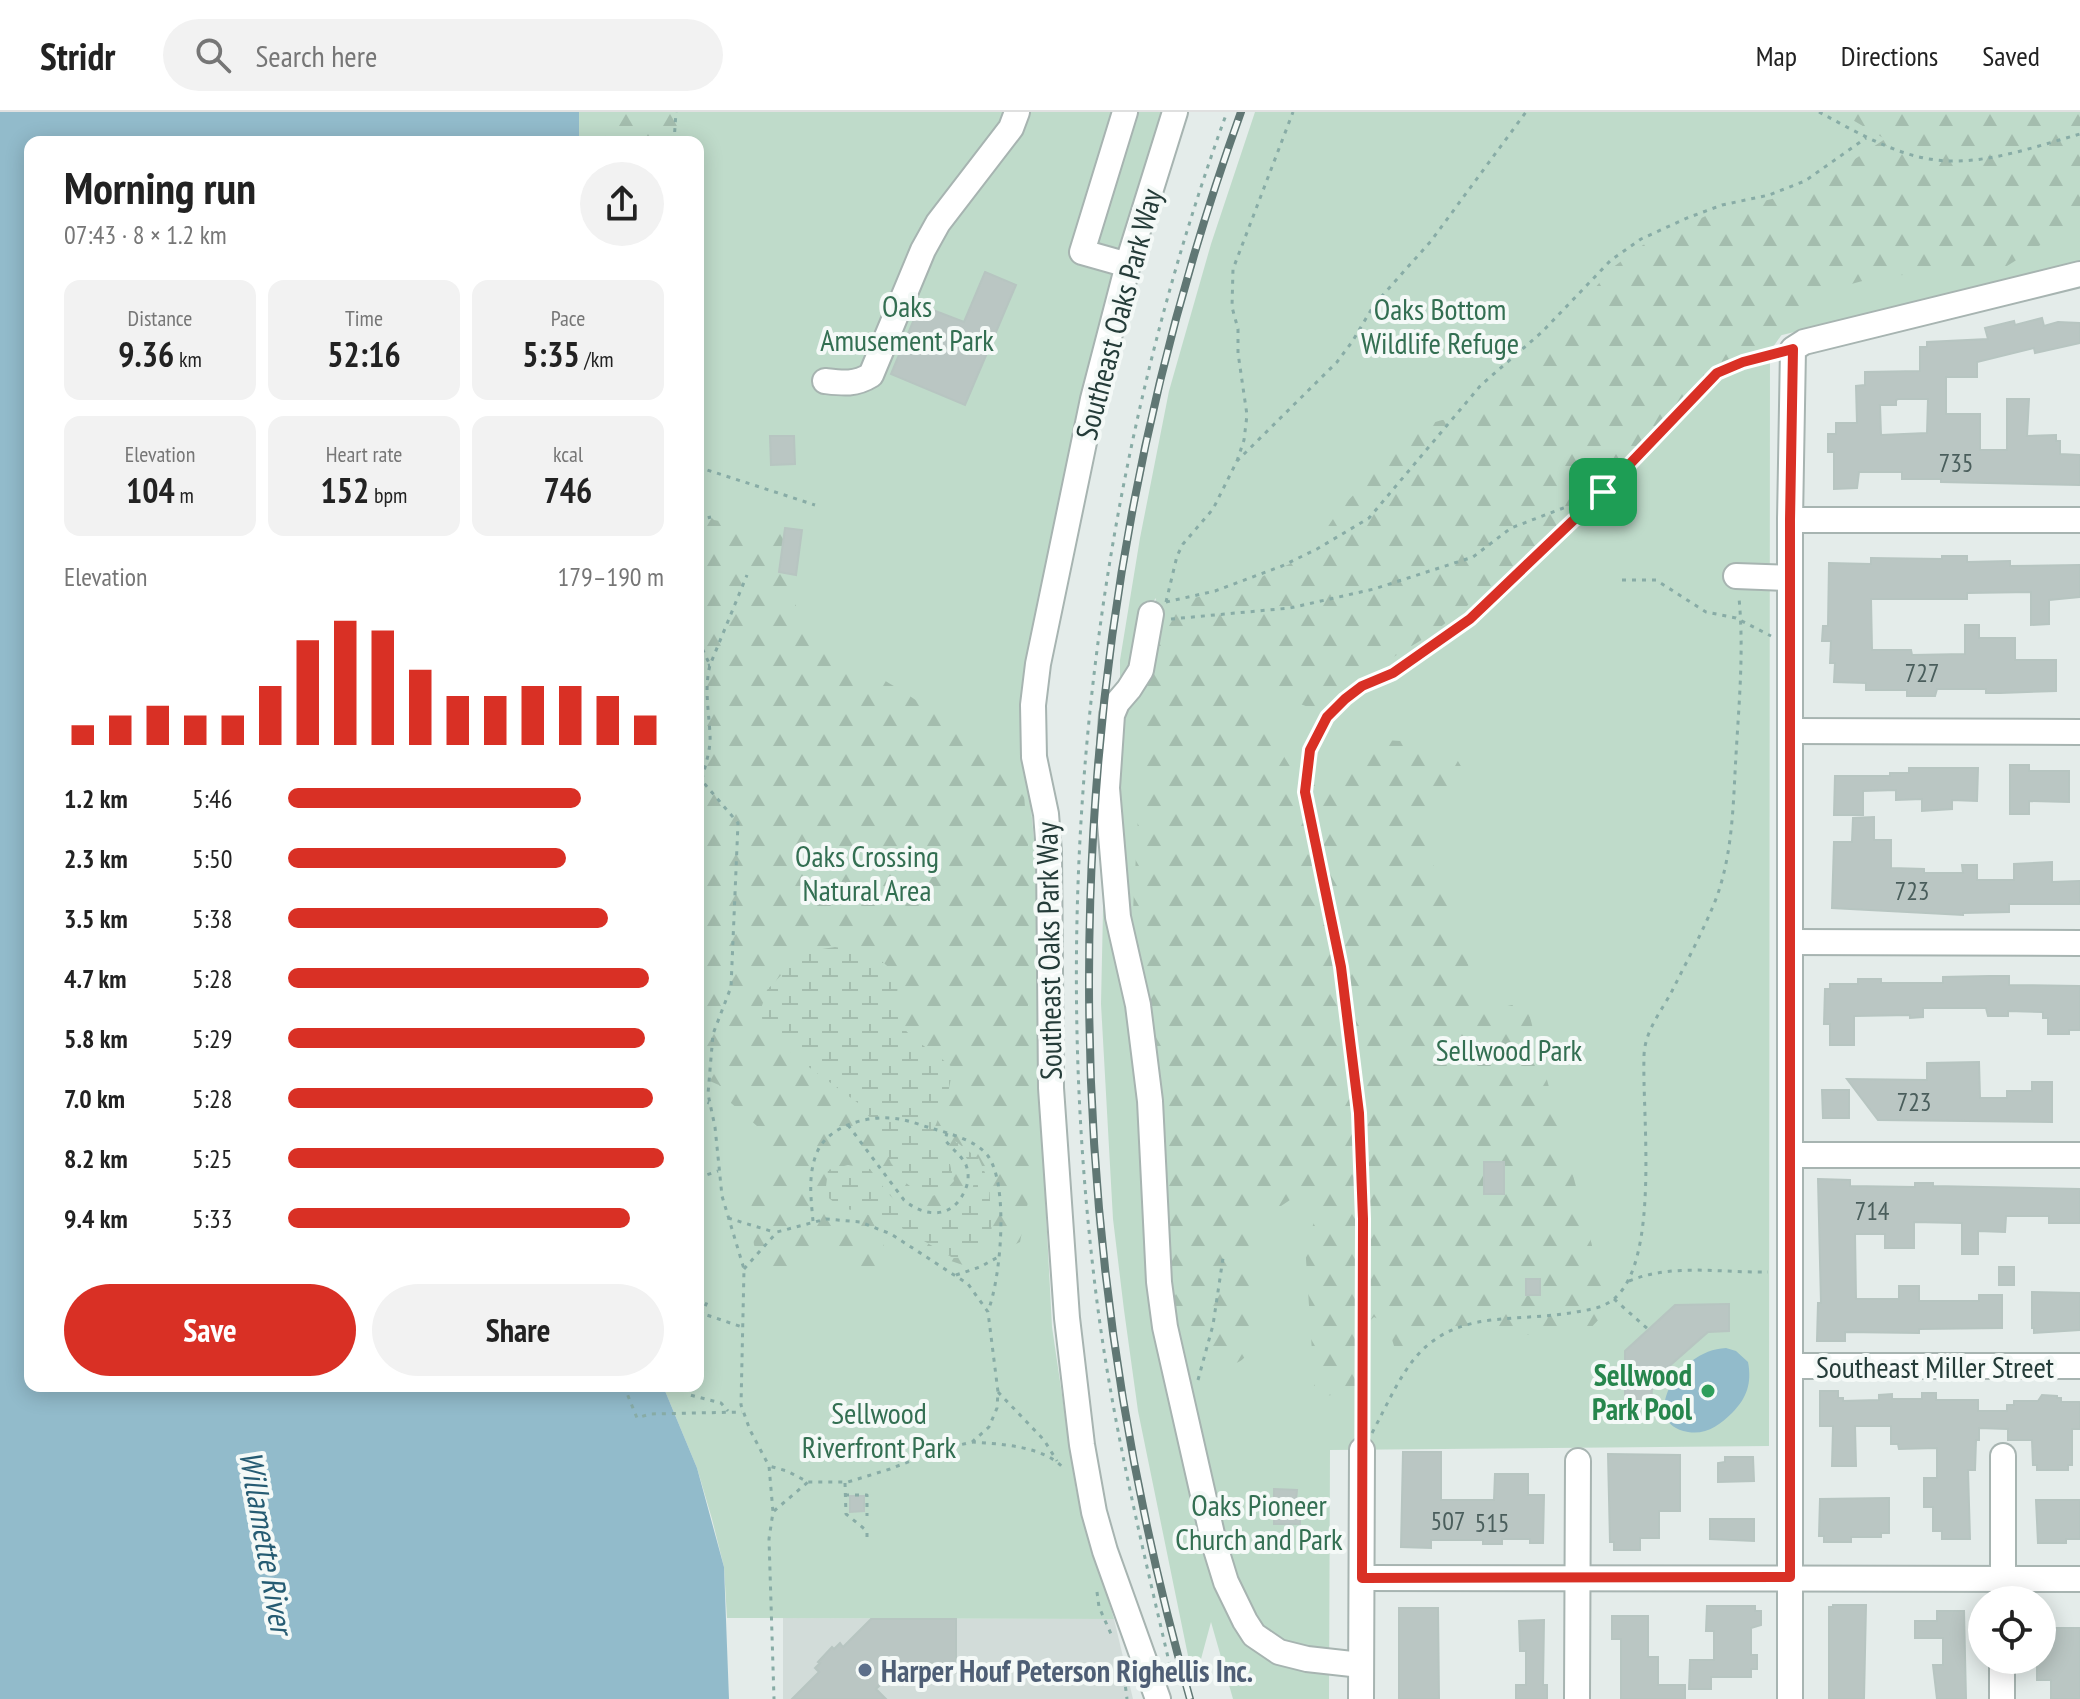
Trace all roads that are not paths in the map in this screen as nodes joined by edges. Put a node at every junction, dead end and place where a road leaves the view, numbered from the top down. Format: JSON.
{"nodes":[{"id":1,"x":1017,"y":112,"type":"edge"},
{"id":2,"x":1125,"y":112,"type":"edge"},
{"id":3,"x":1175,"y":112,"type":"edge"},
{"id":4,"x":1128,"y":265,"type":"junction"},
{"id":5,"x":2080,"y":274,"type":"edge"},
{"id":6,"x":825,"y":381,"type":"dead end"},
{"id":7,"x":1790,"y":520,"type":"junction"},
{"id":8,"x":2080,"y":520,"type":"edge"},
{"id":9,"x":1736,"y":576,"type":"road end"},
{"id":10,"x":1790,"y":578,"type":"junction"},
{"id":11,"x":1159,"y":608,"type":"road end"},
{"id":12,"x":1790,"y":731,"type":"junction"},
{"id":13,"x":2080,"y":732,"type":"edge"},
{"id":14,"x":1790,"y":942,"type":"junction"},
{"id":15,"x":2080,"y":943,"type":"edge"},
{"id":16,"x":1790,"y":1155,"type":"junction"},
{"id":17,"x":2080,"y":1155,"type":"edge"},
{"id":18,"x":1790,"y":1366,"type":"junction"},
{"id":19,"x":2080,"y":1366,"type":"edge"},
{"id":20,"x":1362,"y":1450,"type":"road end"},
{"id":21,"x":2003,"y":1456,"type":"dead end"},
{"id":22,"x":1578,"y":1461,"type":"dead end"},
{"id":23,"x":1790,"y":1577,"type":"junction"},
{"id":24,"x":1362,"y":1578,"type":"junction"},
{"id":25,"x":1579,"y":1578,"type":"junction"},
{"id":26,"x":2080,"y":1579,"type":"edge"},
{"id":27,"x":2003,"y":1586,"type":"edge"},
{"id":28,"x":2031,"y":1586,"type":"edge"},
{"id":29,"x":1968,"y":1588,"type":"edge"},
{"id":30,"x":1361,"y":1665,"type":"junction"},
{"id":31,"x":2002,"y":1674,"type":"edge"},
{"id":32,"x":1158,"y":1699,"type":"edge"},
{"id":33,"x":1361,"y":1699,"type":"edge"},
{"id":34,"x":1577,"y":1699,"type":"edge"},
{"id":35,"x":1790,"y":1699,"type":"edge"},
{"id":36,"x":2002,"y":1699,"type":"edge"}],
"edges":[{"from":1,"to":6,"type":"street"},
{"from":2,"to":4,"type":"street"},
{"from":3,"to":4,"type":"street","name":"Southeast Oaks Park Way"},
{"from":4,"to":32,"type":"street","name":"Southeast Oaks Park Way"},
{"from":5,"to":7,"type":"street"},
{"from":7,"to":8,"type":"street"},
{"from":7,"to":10,"type":"street"},
{"from":9,"to":10,"type":"street"},
{"from":10,"to":12,"type":"street"},
{"from":11,"to":30,"type":"street"},
{"from":12,"to":13,"type":"street"},
{"from":12,"to":14,"type":"street"},
{"from":14,"to":15,"type":"street"},
{"from":14,"to":16,"type":"street"},
{"from":16,"to":17,"type":"street"},
{"from":16,"to":18,"type":"street"},
{"from":18,"to":19,"type":"street","name":"Southeast Miller Street"},
{"from":18,"to":23,"type":"street"},
{"from":20,"to":24,"type":"street"},
{"from":21,"to":27,"type":"street"},
{"from":22,"to":25,"type":"street"},
{"from":23,"to":25,"type":"street"},
{"from":23,"to":29,"type":"street"},
{"from":23,"to":35,"type":"street"},
{"from":24,"to":25,"type":"street"},
{"from":24,"to":30,"type":"street"},
{"from":25,"to":34,"type":"street"},
{"from":26,"to":28,"type":"street"},
{"from":30,"to":33,"type":"street"},
{"from":31,"to":36,"type":"street"}]}
